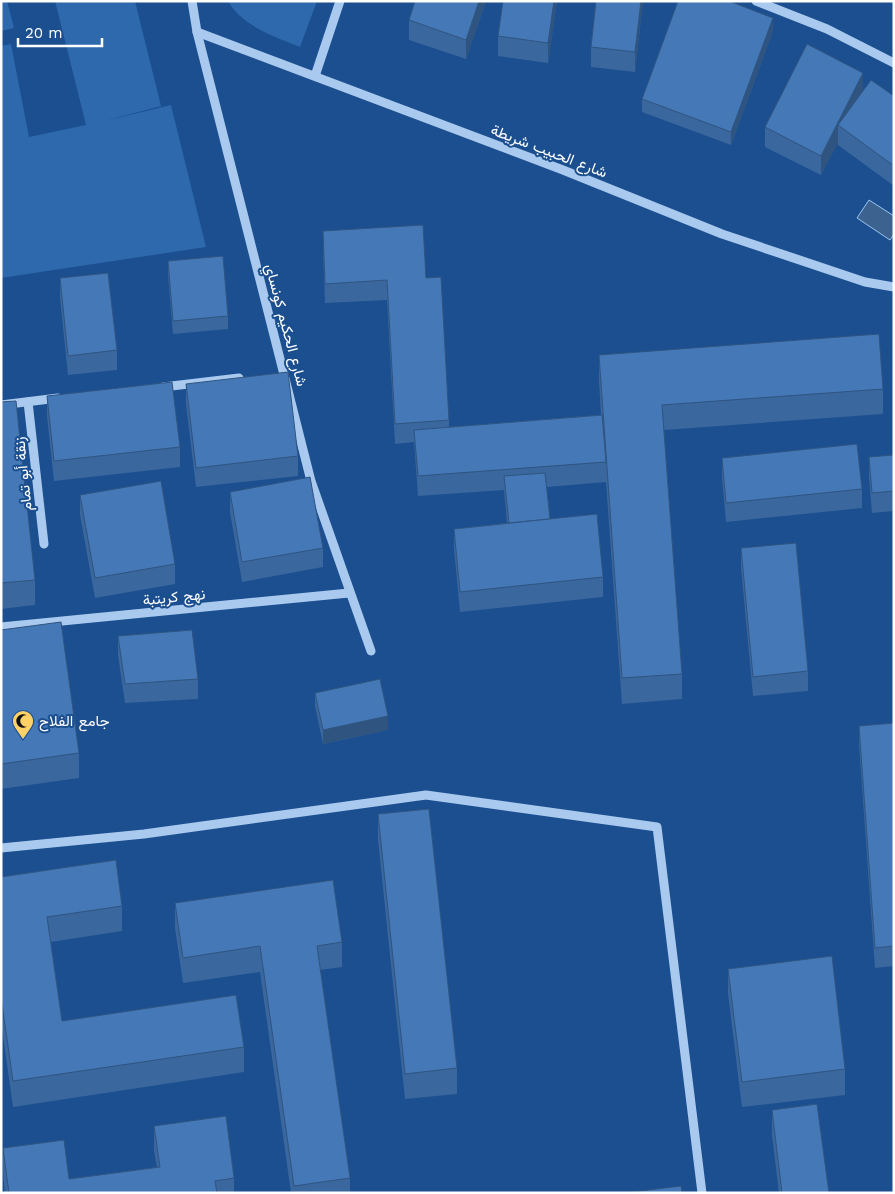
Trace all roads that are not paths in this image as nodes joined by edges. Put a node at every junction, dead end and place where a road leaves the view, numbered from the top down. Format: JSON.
{"nodes":[{"id":1,"x":192,"y":1,"type":"edge"},
{"id":2,"x":340,"y":1,"type":"edge"},
{"id":3,"x":756,"y":1,"type":"edge"},
{"id":4,"x":197,"y":32,"type":"junction"},
{"id":5,"x":894,"y":63,"type":"edge"},
{"id":6,"x":315,"y":76,"type":"junction"},
{"id":7,"x":894,"y":287,"type":"edge"},
{"id":8,"x":246,"y":377,"type":"edge"},
{"id":9,"x":151,"y":388,"type":"edge"},
{"id":10,"x":66,"y":397,"type":"edge"},
{"id":11,"x":28,"y":402,"type":"junction"},
{"id":12,"x":1,"y":405,"type":"edge"},
{"id":13,"x":44,"y":544,"type":"dead end"},
{"id":14,"x":349,"y":593,"type":"junction"},
{"id":15,"x":1,"y":627,"type":"edge"},
{"id":16,"x":371,"y":651,"type":"dead end"},
{"id":17,"x":1,"y":848,"type":"edge"},
{"id":18,"x":702,"y":1193,"type":"edge"}],
"edges":[{"from":1,"to":4,"type":"street","name":"شارع الحكيم كونساي"},
{"from":2,"to":6,"type":"street"},
{"from":3,"to":5,"type":"street"},
{"from":4,"to":6,"type":"street","name":"شارع الحبيب شريطة"},
{"from":4,"to":14,"type":"street","name":"شارع الحكيم كونساي"},
{"from":6,"to":7,"type":"street","name":"شارع الحبيب شريطة"},
{"from":8,"to":9,"type":"street"},
{"from":10,"to":11,"type":"street"},
{"from":11,"to":12,"type":"street"},
{"from":11,"to":13,"type":"street","name":"زنقة أبو تمام"},
{"from":14,"to":15,"type":"street","name":"نهج كريتبة"},
{"from":14,"to":16,"type":"street","name":"شارع الحكيم كونساي"},
{"from":17,"to":18,"type":"street"}]}
